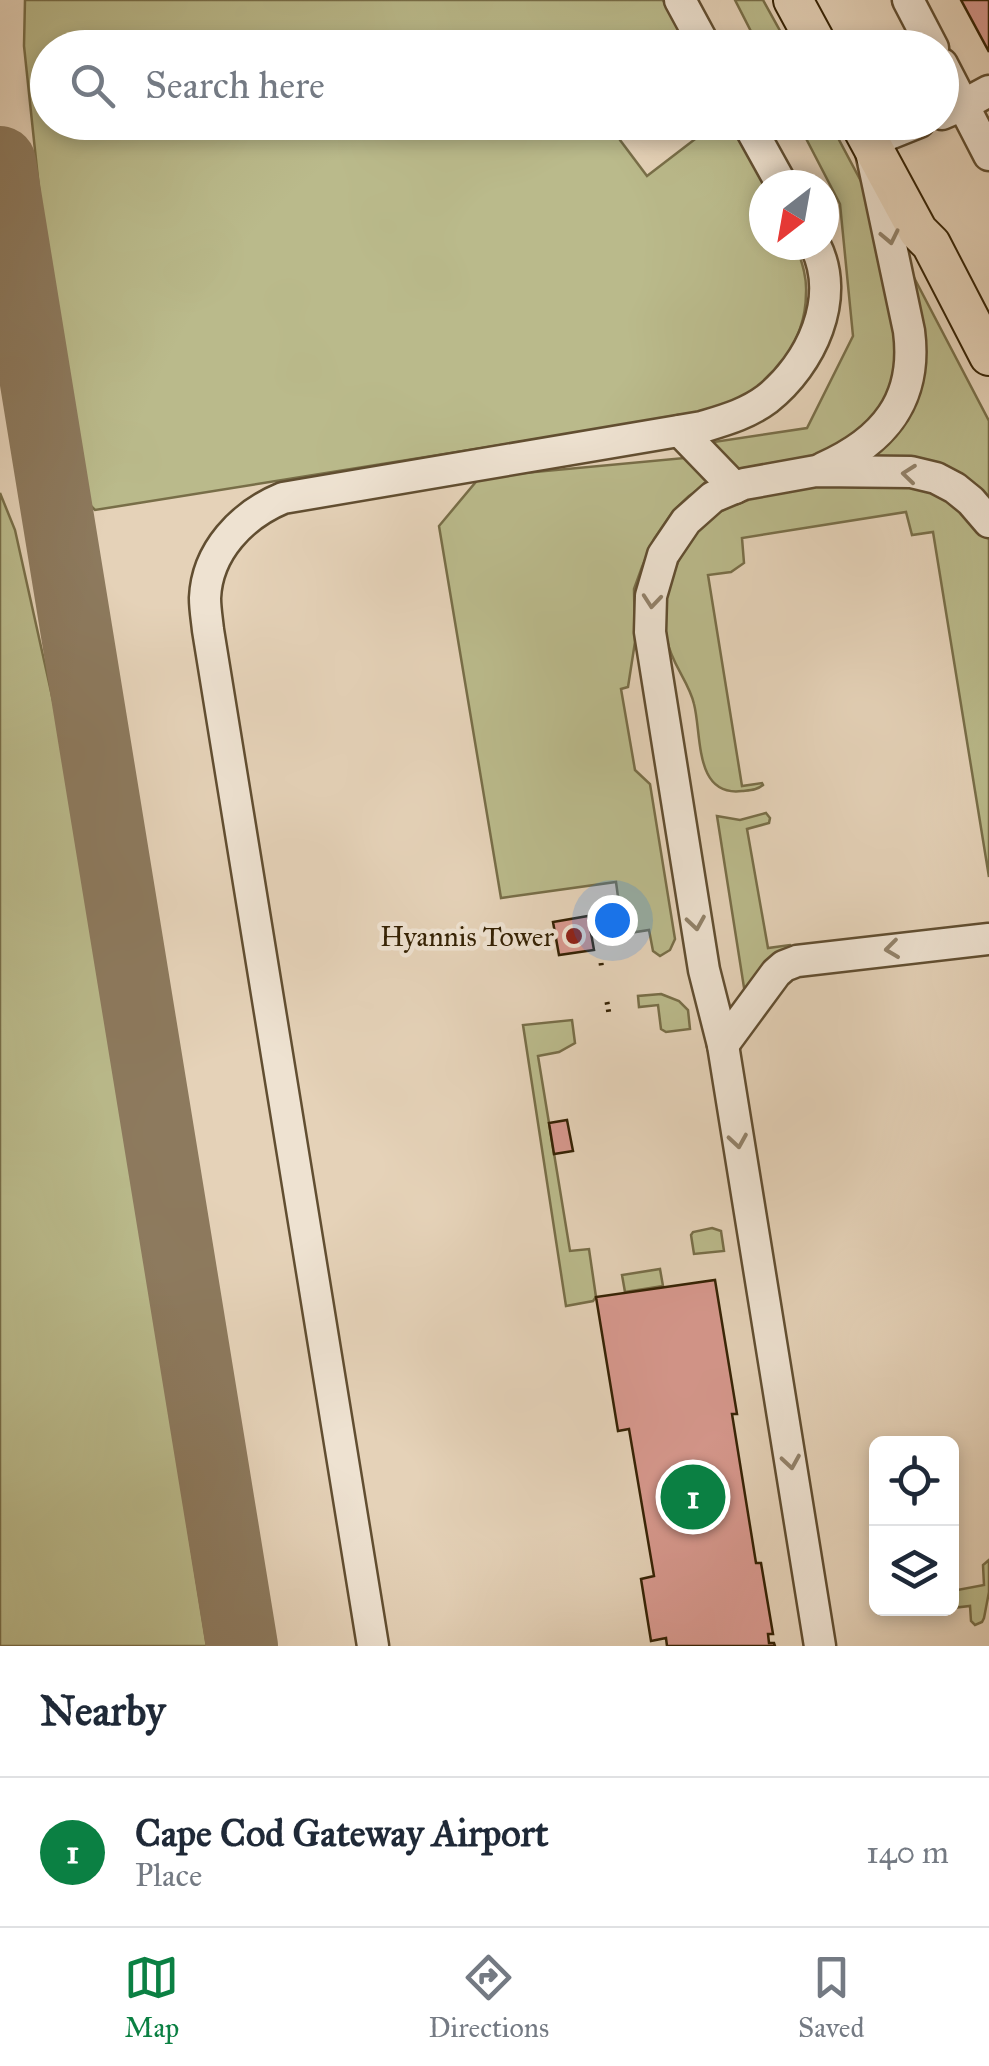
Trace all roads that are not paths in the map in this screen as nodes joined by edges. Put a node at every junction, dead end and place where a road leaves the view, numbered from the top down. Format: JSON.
{"nodes":[{"id":1,"x":680,"y":0,"type":"edge"},
{"id":2,"x":793,"y":0,"type":"edge"},
{"id":3,"x":908,"y":0,"type":"edge"},
{"id":4,"x":696,"y":30,"type":"edge"},
{"id":5,"x":809,"y":30,"type":"edge"},
{"id":6,"x":924,"y":30,"type":"edge"},
{"id":7,"x":965,"y":104,"type":"edge"},
{"id":8,"x":757,"y":140,"type":"edge"},
{"id":9,"x":866,"y":140,"type":"edge"},
{"id":10,"x":868,"y":140,"type":"edge"},
{"id":11,"x":989,"y":155,"type":"edge"},
{"id":12,"x":774,"y":170,"type":"edge"},
{"id":13,"x":918,"y":231,"type":"junction"},
{"id":14,"x":822,"y":260,"type":"edge"},
{"id":15,"x":986,"y":340,"type":"edge"},
{"id":16,"x":989,"y":378,"type":"edge"},
{"id":17,"x":680,"y":431,"type":"junction"},
{"id":18,"x":816,"y":471,"type":"junction"},
{"id":19,"x":735,"y":488,"type":"junction"},
{"id":20,"x":989,"y":522,"type":"edge"},
{"id":21,"x":989,"y":939,"type":"edge"},
{"id":22,"x":723,"y":1045,"type":"junction"},
{"id":23,"x":373,"y":1646,"type":"edge"},
{"id":24,"x":820,"y":1646,"type":"edge"}],
"edges":[{"from":1,"to":4,"type":"lane"},
{"from":2,"to":5,"type":"main road"},
{"from":3,"to":6,"type":"lane"},
{"from":7,"to":11,"type":"lane"},
{"from":8,"to":12,"type":"lane"},
{"from":9,"to":18,"type":"lane","one_way":true},
{"from":10,"to":13,"type":"main road"},
{"from":13,"to":15,"type":"main road"},
{"from":13,"to":16,"type":"main road"},
{"from":14,"to":17,"type":"lane"},
{"from":17,"to":19,"type":"lane"},
{"from":17,"to":23,"type":"lane"},
{"from":18,"to":19,"type":"lane"},
{"from":20,"to":18,"type":"lane","one_way":true},
{"from":19,"to":22,"type":"lane","one_way":true},
{"from":21,"to":22,"type":"lane","one_way":true},
{"from":22,"to":24,"type":"lane","one_way":true}]}
